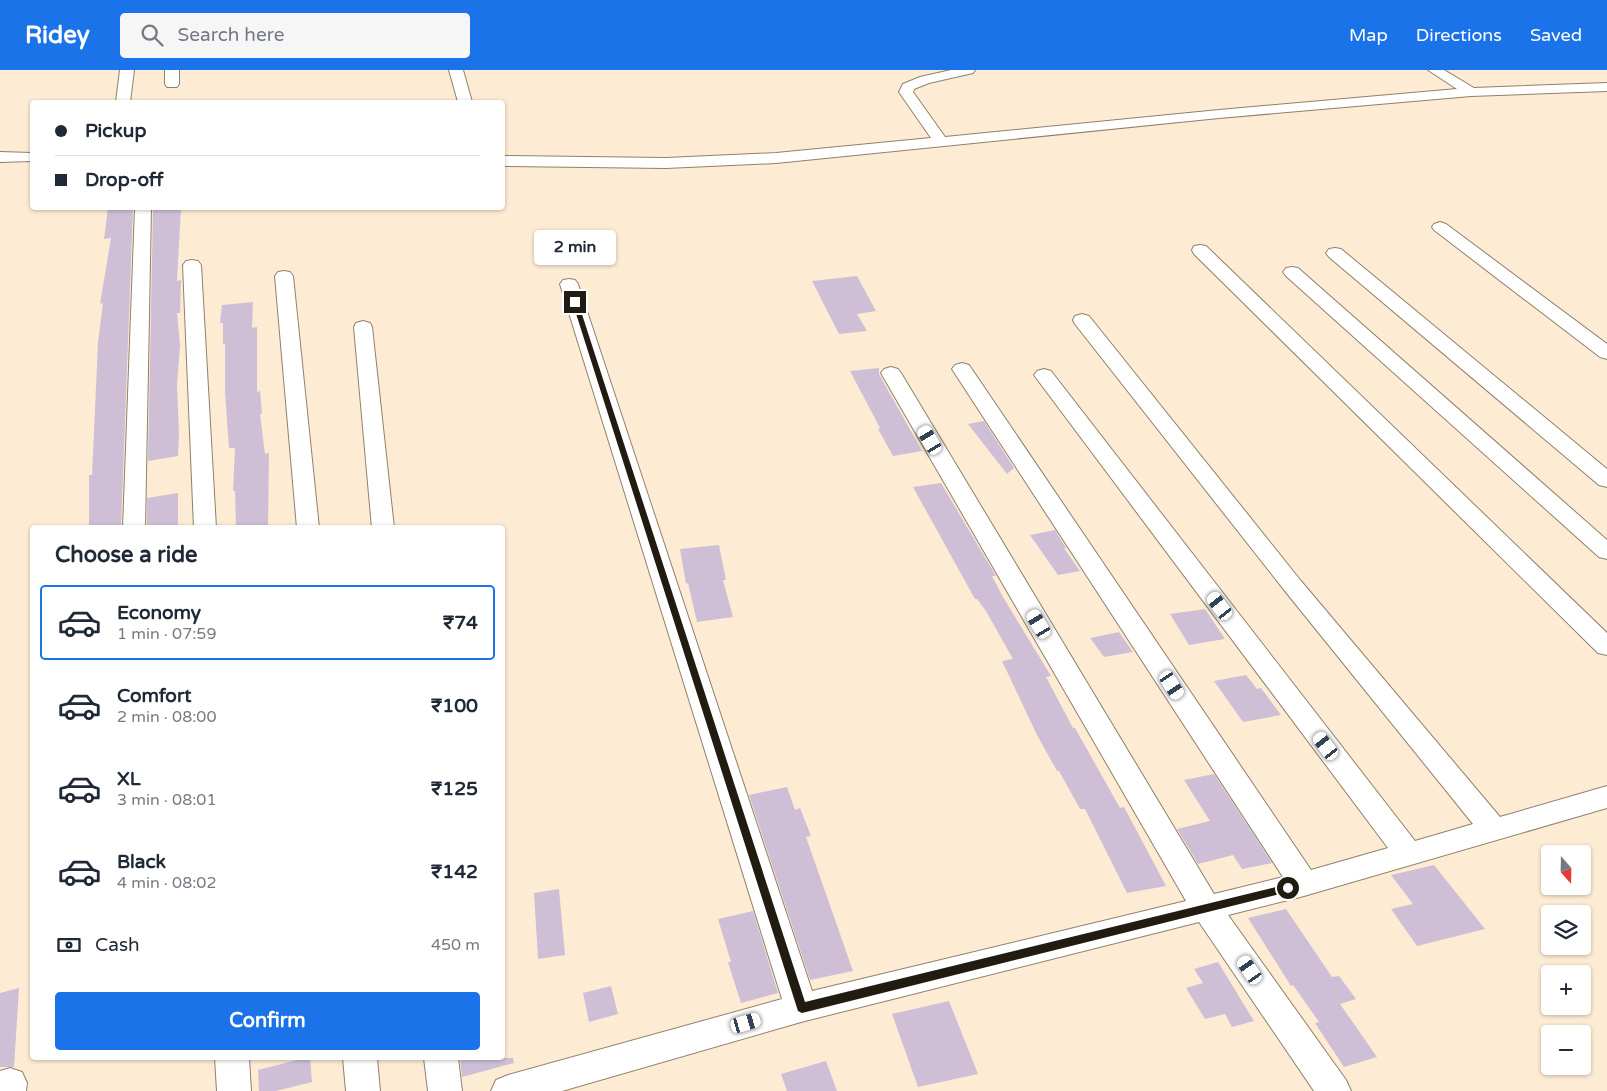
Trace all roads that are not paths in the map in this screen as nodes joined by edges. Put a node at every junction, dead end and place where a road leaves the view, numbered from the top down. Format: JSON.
{"nodes":[{"id":1,"x":127,"y":70,"type":"edge"},
{"id":2,"x":172,"y":70,"type":"edge"},
{"id":3,"x":456,"y":70,"type":"edge"},
{"id":4,"x":968,"y":70,"type":"edge"},
{"id":5,"x":1435,"y":70,"type":"edge"},
{"id":6,"x":172,"y":84,"type":"dead end"},
{"id":7,"x":1607,"y":87,"type":"edge"},
{"id":8,"x":1471,"y":92,"type":"junction"},
{"id":9,"x":123,"y":100,"type":"edge"},
{"id":10,"x":464,"y":100,"type":"edge"},
{"id":11,"x":941,"y":142,"type":"junction"},
{"id":12,"x":0,"y":157,"type":"edge"},
{"id":13,"x":30,"y":157,"type":"edge"},
{"id":14,"x":505,"y":161,"type":"edge"},
{"id":15,"x":143,"y":210,"type":"edge"},
{"id":16,"x":1440,"y":227,"type":"dead end"},
{"id":17,"x":1200,"y":250,"type":"dead end"},
{"id":18,"x":1335,"y":254,"type":"dead end"},
{"id":19,"x":192,"y":265,"type":"dead end"},
{"id":20,"x":1292,"y":272,"type":"dead end"},
{"id":21,"x":284,"y":276,"type":"dead end"},
{"id":22,"x":569,"y":284,"type":"dead end"},
{"id":23,"x":1082,"y":320,"type":"dead end"},
{"id":24,"x":363,"y":327,"type":"dead end"},
{"id":25,"x":1607,"y":353,"type":"edge"},
{"id":26,"x":962,"y":369,"type":"dead end"},
{"id":27,"x":891,"y":373,"type":"dead end"},
{"id":28,"x":1044,"y":375,"type":"dead end"},
{"id":29,"x":1607,"y":480,"type":"edge"},
{"id":30,"x":134,"y":525,"type":"edge"},
{"id":31,"x":205,"y":525,"type":"edge"},
{"id":32,"x":308,"y":525,"type":"edge"},
{"id":33,"x":383,"y":525,"type":"edge"},
{"id":34,"x":1607,"y":552,"type":"edge"},
{"id":35,"x":1607,"y":647,"type":"edge"},
{"id":36,"x":1606,"y":799,"type":"edge"},
{"id":37,"x":1493,"y":829,"type":"junction"},
{"id":38,"x":1409,"y":854,"type":"junction"},
{"id":39,"x":1304,"y":884,"type":"junction"},
{"id":40,"x":1207,"y":909,"type":"junction"},
{"id":41,"x":802,"y":1008,"type":"junction"},
{"id":42,"x":232,"y":1060,"type":"edge"},
{"id":43,"x":360,"y":1060,"type":"edge"},
{"id":44,"x":441,"y":1060,"type":"edge"},
{"id":45,"x":234,"y":1091,"type":"edge"},
{"id":46,"x":363,"y":1091,"type":"edge"},
{"id":47,"x":445,"y":1091,"type":"edge"},
{"id":48,"x":508,"y":1091,"type":"edge"},
{"id":49,"x":1334,"y":1091,"type":"edge"}],
"edges":[{"from":1,"to":9,"type":"street"},
{"from":2,"to":6,"type":"street"},
{"from":3,"to":10,"type":"street"},
{"from":4,"to":11,"type":"street"},
{"from":5,"to":8,"type":"street"},
{"from":7,"to":8,"type":"street"},
{"from":8,"to":11,"type":"street"},
{"from":11,"to":14,"type":"street"},
{"from":12,"to":13,"type":"street"},
{"from":15,"to":30,"type":"street"},
{"from":16,"to":25,"type":"street"},
{"from":17,"to":35,"type":"street"},
{"from":18,"to":29,"type":"street"},
{"from":19,"to":31,"type":"street"},
{"from":20,"to":34,"type":"street"},
{"from":21,"to":32,"type":"street"},
{"from":22,"to":41,"type":"street"},
{"from":23,"to":37,"type":"street"},
{"from":24,"to":33,"type":"street"},
{"from":26,"to":39,"type":"street"},
{"from":27,"to":40,"type":"street"},
{"from":28,"to":38,"type":"street"},
{"from":36,"to":37,"type":"street"},
{"from":37,"to":38,"type":"street"},
{"from":38,"to":39,"type":"street"},
{"from":39,"to":40,"type":"street"},
{"from":40,"to":41,"type":"street"},
{"from":40,"to":49,"type":"street"},
{"from":41,"to":48,"type":"street"},
{"from":42,"to":45,"type":"street"},
{"from":43,"to":46,"type":"street"},
{"from":44,"to":47,"type":"street"}]}
